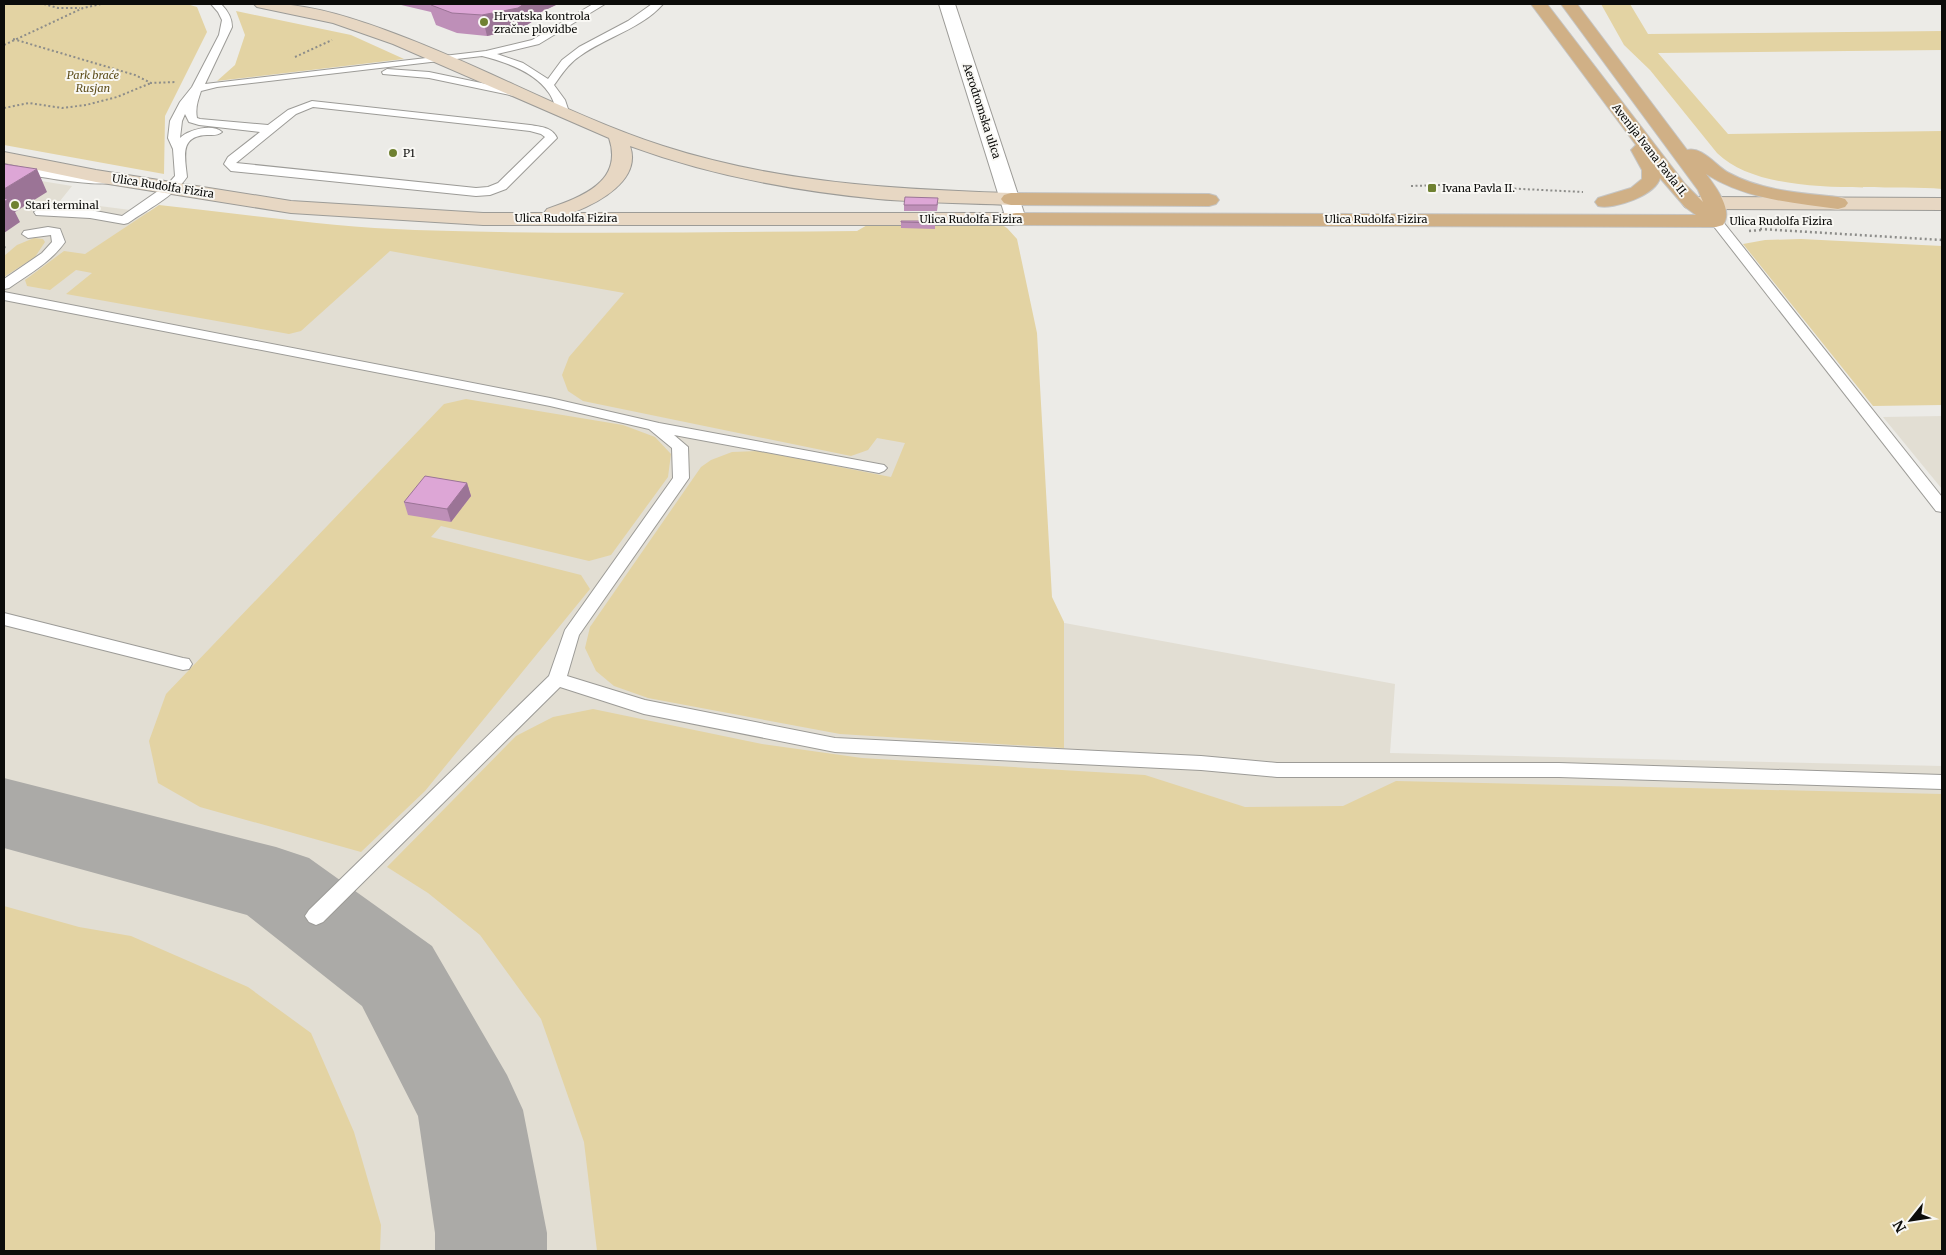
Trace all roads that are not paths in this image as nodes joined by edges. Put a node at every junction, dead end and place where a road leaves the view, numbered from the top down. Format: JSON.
{"nodes":[{"id":1,"x":216,"y":4,"type":"edge"},
{"id":2,"x":262,"y":4,"type":"edge"},
{"id":3,"x":600,"y":4,"type":"edge"},
{"id":4,"x":658,"y":4,"type":"edge"},
{"id":5,"x":948,"y":4,"type":"edge"},
{"id":6,"x":1539,"y":4,"type":"edge"},
{"id":7,"x":1569,"y":4,"type":"edge"},
{"id":8,"x":482,"y":53,"type":"junction"},
{"id":9,"x":438,"y":57,"type":"junction"},
{"id":10,"x":313,"y":72,"type":"junction"},
{"id":11,"x":549,"y":85,"type":"junction"},
{"id":12,"x":196,"y":89,"type":"junction"},
{"id":13,"x":522,"y":94,"type":"junction"},
{"id":14,"x":563,"y":112,"type":"junction"},
{"id":15,"x":1657,"y":123,"type":"junction"},
{"id":16,"x":269,"y":130,"type":"junction"},
{"id":17,"x":1635,"y":132,"type":"junction"},
{"id":18,"x":617,"y":135,"type":"junction"},
{"id":19,"x":259,"y":137,"type":"junction"},
{"id":20,"x":179,"y":149,"type":"junction"},
{"id":21,"x":4,"y":158,"type":"edge"},
{"id":22,"x":4,"y":167,"type":"edge"},
{"id":23,"x":120,"y":180,"type":"junction"},
{"id":24,"x":172,"y":188,"type":"junction"},
{"id":25,"x":1588,"y":197,"type":"road end"},
{"id":26,"x":1011,"y":199,"type":"junction"},
{"id":27,"x":1226,"y":200,"type":"dead end"},
{"id":28,"x":1605,"y":202,"type":"junction"},
{"id":29,"x":1692,"y":203,"type":"junction"},
{"id":30,"x":1838,"y":203,"type":"junction"},
{"id":31,"x":1942,"y":204,"type":"edge"},
{"id":32,"x":40,"y":212,"type":"dead end"},
{"id":33,"x":1715,"y":212,"type":"junction"},
{"id":34,"x":528,"y":218,"type":"junction"},
{"id":35,"x":1016,"y":219,"type":"junction"},
{"id":36,"x":1942,"y":222,"type":"edge"},
{"id":37,"x":28,"y":234,"type":"dead end"},
{"id":38,"x":4,"y":285,"type":"edge"},
{"id":39,"x":4,"y":296,"type":"edge"},
{"id":40,"x":654,"y":426,"type":"junction"},
{"id":41,"x":879,"y":468,"type":"dead end"},
{"id":42,"x":1942,"y":507,"type":"edge"},
{"id":43,"x":4,"y":620,"type":"edge"},
{"id":44,"x":183,"y":664,"type":"dead end"},
{"id":45,"x":557,"y":679,"type":"junction"},
{"id":46,"x":1942,"y":782,"type":"edge"},
{"id":47,"x":316,"y":916,"type":"dead end"}],
"edges":[{"from":1,"to":12,"type":"lane"},
{"from":2,"to":9,"type":"street","name":"Ulica Rudolfa Fizira"},
{"from":3,"to":8,"type":"lane"},
{"from":4,"to":11,"type":"lane"},
{"from":5,"to":26,"type":"street","name":"Aerodromska ulica"},
{"from":6,"to":17,"type":"main road","name":"Avenija Ivana Pavla II."},
{"from":7,"to":15,"type":"main road","name":"Avenija Ivana Pavla II."},
{"from":8,"to":9,"type":"lane"},
{"from":8,"to":11,"type":"lane"},
{"from":9,"to":10,"type":"lane"},
{"from":9,"to":13,"type":"street","name":"Ulica Rudolfa Fizira"},
{"from":10,"to":12,"type":"lane"},
{"from":10,"to":13,"type":"lane"},
{"from":11,"to":14,"type":"lane"},
{"from":12,"to":16,"type":"lane"},
{"from":12,"to":20,"type":"lane"},
{"from":13,"to":14,"type":"street","name":"Ulica Rudolfa Fizira"},
{"from":14,"to":18,"type":"street","name":"Ulica Rudolfa Fizira"},
{"from":15,"to":30,"type":"main road"},
{"from":15,"to":33,"type":"main road","name":"Avenija Ivana Pavla II."},
{"from":16,"to":19,"type":"lane"},
{"from":16,"to":19,"type":"lane"},
{"from":17,"to":28,"type":"main road"},
{"from":17,"to":29,"type":"main road","name":"Avenija Ivana Pavla II."},
{"from":18,"to":26,"type":"street","name":"Ulica Rudolfa Fizira"},
{"from":18,"to":34,"type":"street"},
{"from":19,"to":20,"type":"lane"},
{"from":20,"to":24,"type":"lane"},
{"from":21,"to":23,"type":"street","name":"Ulica Rudolfa Fizira"},
{"from":22,"to":23,"type":"lane"},
{"from":23,"to":24,"type":"street","name":"Ulica Rudolfa Fizira"},
{"from":24,"to":32,"type":"lane"},
{"from":24,"to":34,"type":"street","name":"Ulica Rudolfa Fizira"},
{"from":25,"to":28,"type":"main road","name":"Ulica Rudolfa Fizira"},
{"from":26,"to":27,"type":"main road","name":"Ulica Rudolfa Fizira"},
{"from":26,"to":35,"type":"street","name":"Aerodromska ulica"},
{"from":28,"to":29,"type":"main road","name":"Ulica Rudolfa Fizira"},
{"from":29,"to":33,"type":"street","name":"Ulica Rudolfa Fizira"},
{"from":30,"to":31,"type":"street","name":"Ulica Rudolfa Fizira"},
{"from":30,"to":33,"type":"street","name":"Ulica Rudolfa Fizira"},
{"from":33,"to":35,"type":"main road","name":"Ulica Rudolfa Fizira"},
{"from":33,"to":36,"type":"street","name":"Ulica Rudolfa Fizira"},
{"from":33,"to":42,"type":"lane"},
{"from":34,"to":35,"type":"street","name":"Ulica Rudolfa Fizira"},
{"from":37,"to":38,"type":"lane"},
{"from":39,"to":40,"type":"lane"},
{"from":40,"to":41,"type":"lane"},
{"from":40,"to":45,"type":"lane"},
{"from":43,"to":44,"type":"lane"},
{"from":45,"to":46,"type":"lane"},
{"from":45,"to":47,"type":"lane"}]}
